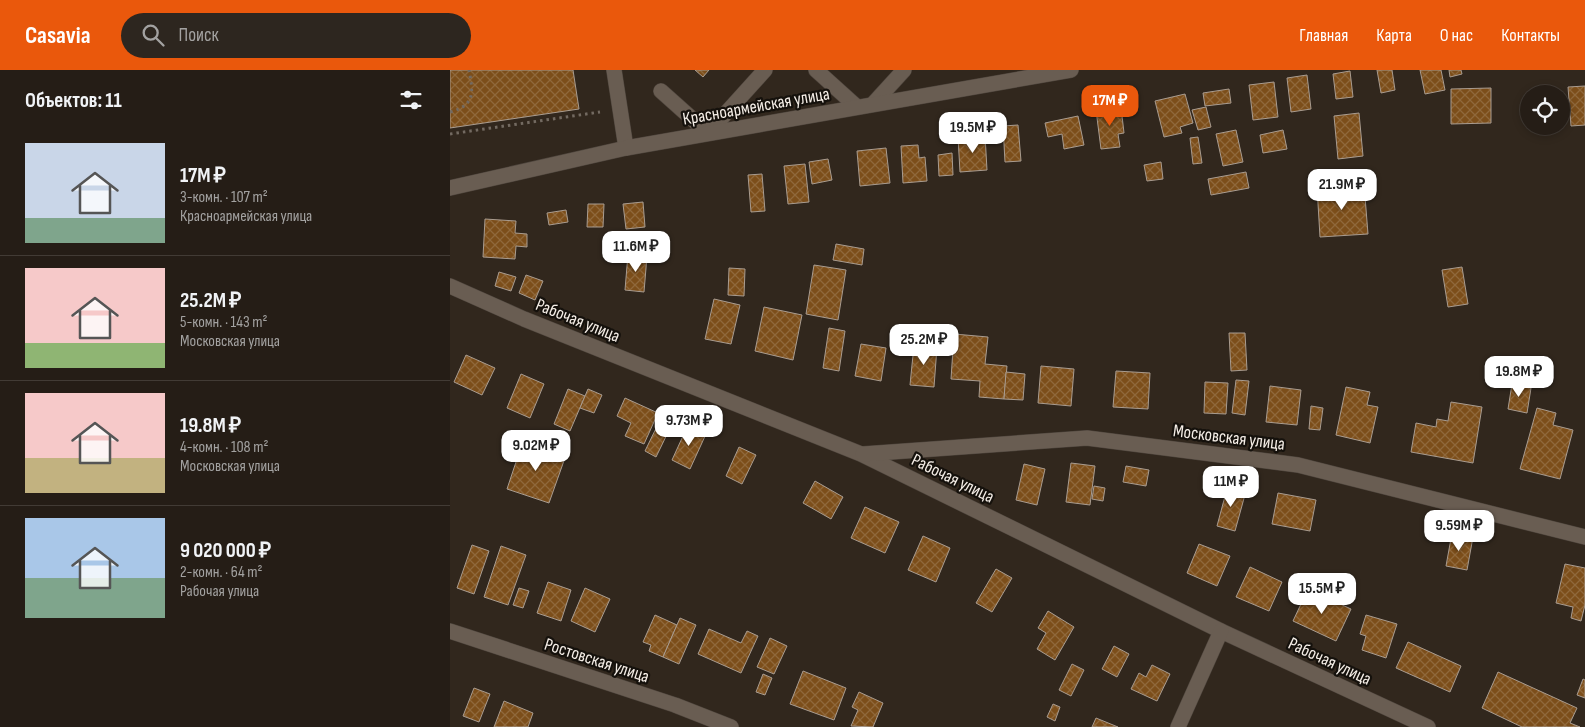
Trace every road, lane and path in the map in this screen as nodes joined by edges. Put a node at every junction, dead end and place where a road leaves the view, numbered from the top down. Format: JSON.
{"nodes":[{"id":1,"x":469,"y":70,"type":"edge"},
{"id":2,"x":614,"y":70,"type":"edge"},
{"id":3,"x":765,"y":70,"type":"edge"},
{"id":4,"x":816,"y":70,"type":"edge"},
{"id":5,"x":904,"y":70,"type":"edge"},
{"id":6,"x":1072,"y":70,"type":"edge"},
{"id":7,"x":661,"y":92,"type":"dead end"},
{"id":8,"x":873,"y":104,"type":"junction"},
{"id":9,"x":857,"y":107,"type":"junction"},
{"id":10,"x":620,"y":109,"type":"junction"},
{"id":11,"x":450,"y":112,"type":"edge"},
{"id":12,"x":450,"y":134,"type":"edge"},
{"id":13,"x":708,"y":134,"type":"junction"},
{"id":14,"x":626,"y":148,"type":"junction"},
{"id":15,"x":450,"y":188,"type":"edge"},
{"id":16,"x":450,"y":286,"type":"edge"},
{"id":17,"x":861,"y":454,"type":"junction"},
{"id":18,"x":1585,"y":537,"type":"edge"},
{"id":19,"x":1221,"y":630,"type":"junction"},
{"id":20,"x":450,"y":631,"type":"edge"},
{"id":21,"x":731,"y":727,"type":"edge"},
{"id":22,"x":1178,"y":727,"type":"edge"},
{"id":23,"x":1428,"y":727,"type":"edge"}],
"edges":[{"from":1,"to":11,"type":"path"},
{"from":2,"to":10,"type":"street"},
{"from":3,"to":13,"type":"street"},
{"from":4,"to":9,"type":"street"},
{"from":5,"to":8,"type":"street"},
{"from":6,"to":8,"type":"street","name":"Красноармейская улица"},
{"from":7,"to":13,"type":"street"},
{"from":8,"to":9,"type":"street","name":"Красноармейская улица"},
{"from":9,"to":13,"type":"street","name":"Красноармейская улица"},
{"from":10,"to":12,"type":"path"},
{"from":10,"to":14,"type":"street"},
{"from":13,"to":14,"type":"street","name":"Красноармейская улица"},
{"from":14,"to":15,"type":"street","name":"Красноармейская улица"},
{"from":16,"to":17,"type":"street","name":"Рабочая улица"},
{"from":17,"to":18,"type":"street","name":"Московская улица"},
{"from":17,"to":19,"type":"street","name":"Рабочая улица"},
{"from":19,"to":22,"type":"street"},
{"from":19,"to":23,"type":"street","name":"Рабочая улица"},
{"from":20,"to":21,"type":"street","name":"Ростовская улица"}]}
